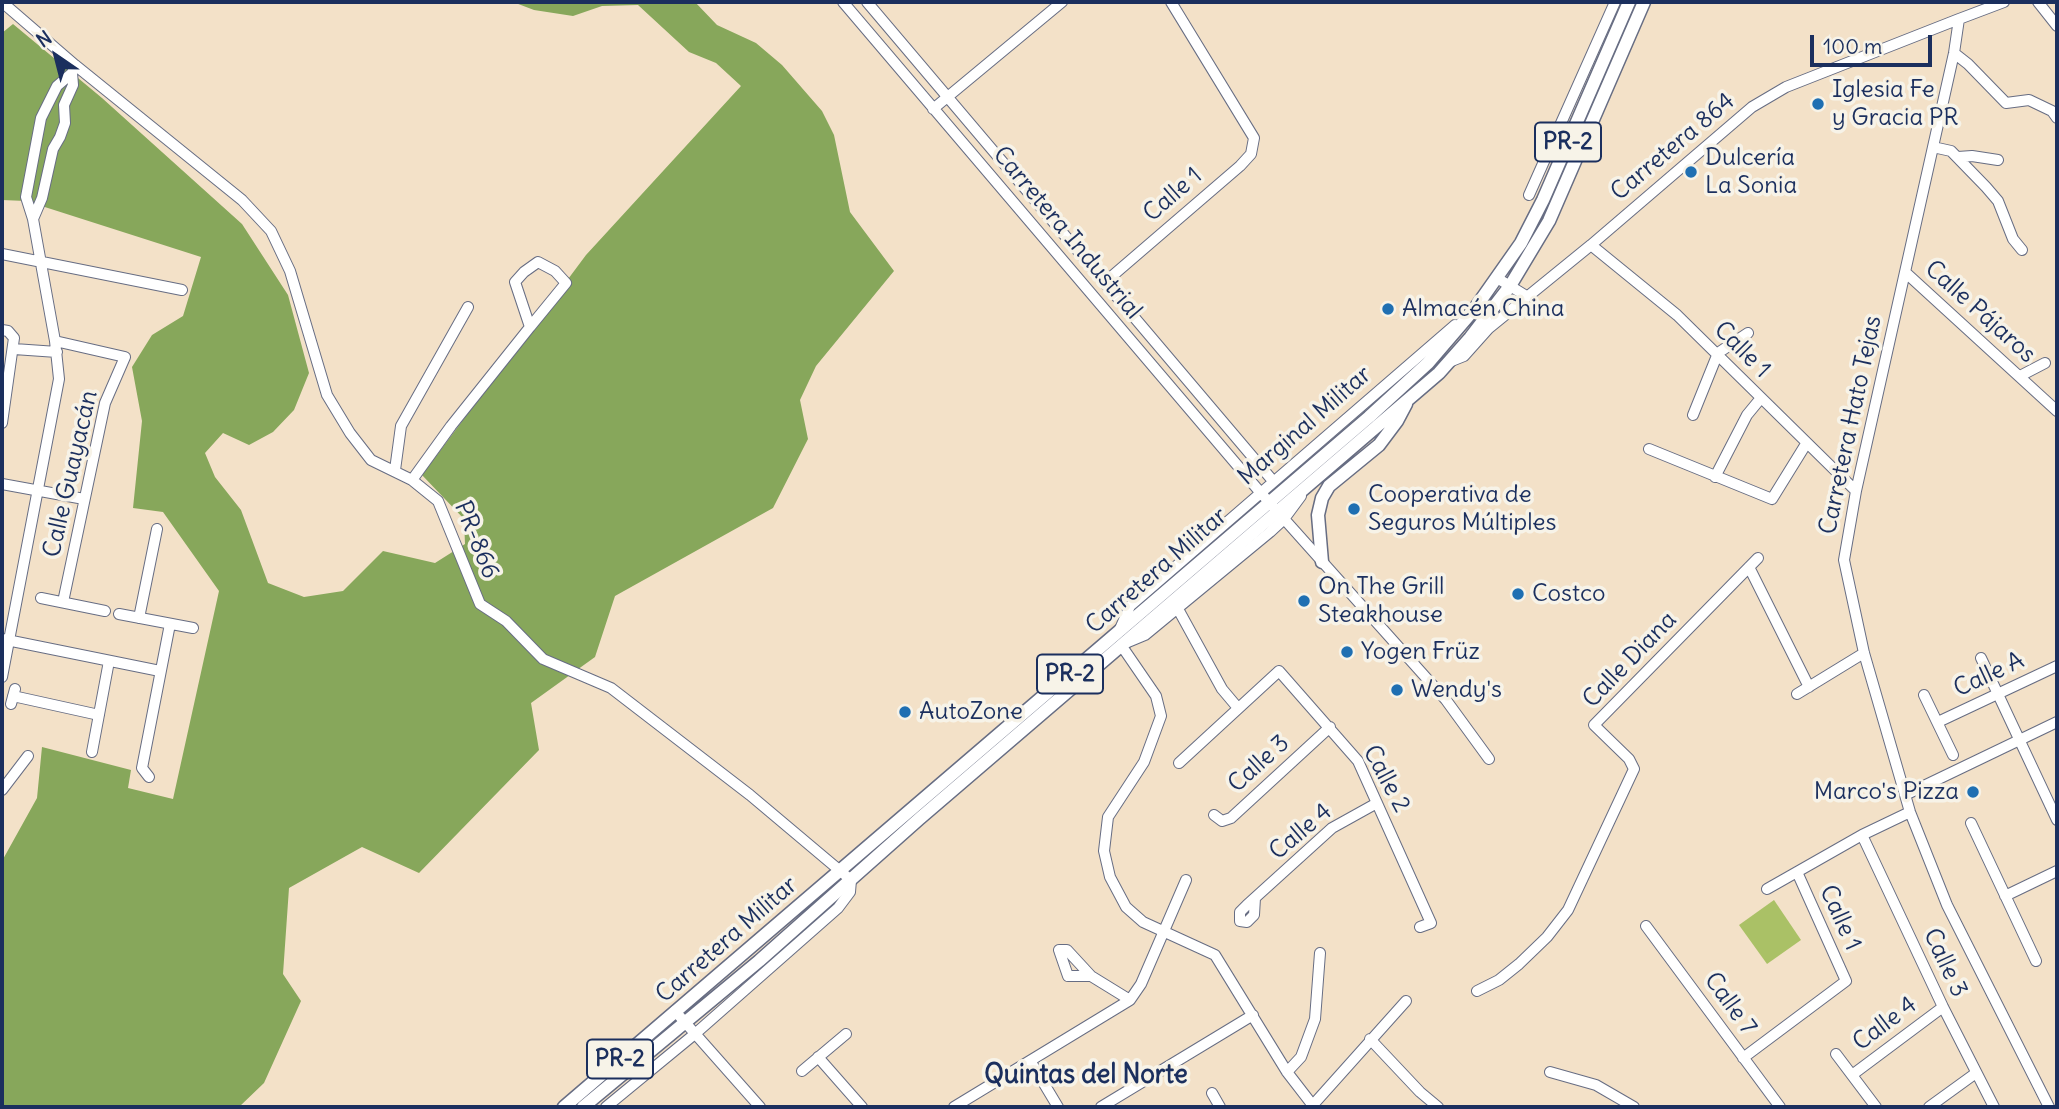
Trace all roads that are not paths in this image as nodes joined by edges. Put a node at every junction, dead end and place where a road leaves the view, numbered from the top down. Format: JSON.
{"nodes":[{"id":1,"x":2,"y":2,"type":"edge"},
{"id":2,"x":843,"y":2,"type":"edge"},
{"id":3,"x":866,"y":2,"type":"edge"},
{"id":4,"x":1062,"y":2,"type":"edge"},
{"id":5,"x":1171,"y":2,"type":"edge"},
{"id":6,"x":1615,"y":2,"type":"edge"},
{"id":7,"x":1629,"y":2,"type":"edge"},
{"id":8,"x":1644,"y":2,"type":"edge"},
{"id":9,"x":2004,"y":2,"type":"edge"},
{"id":10,"x":2038,"y":2,"type":"edge"},
{"id":11,"x":1959,"y":19,"type":"junction"},
{"id":12,"x":2057,"y":26,"type":"edge"},
{"id":13,"x":1954,"y":53,"type":"junction"},
{"id":14,"x":73,"y":69,"type":"junction"},
{"id":15,"x":948,"y":97,"type":"junction"},
{"id":16,"x":50,"y":100,"type":"junction"},
{"id":17,"x":64,"y":105,"type":"junction"},
{"id":18,"x":933,"y":109,"type":"junction"},
{"id":19,"x":2057,"y":118,"type":"edge"},
{"id":20,"x":37,"y":144,"type":"junction"},
{"id":21,"x":1933,"y":147,"type":"junction"},
{"id":22,"x":52,"y":149,"type":"junction"},
{"id":23,"x":1548,"y":152,"type":"junction"},
{"id":24,"x":1958,"y":157,"type":"junction"},
{"id":25,"x":1998,"y":160,"type":"dead end"},
{"id":26,"x":1557,"y":167,"type":"junction"},
{"id":27,"x":1529,"y":195,"type":"dead end"},
{"id":28,"x":33,"y":219,"type":"junction"},
{"id":29,"x":1591,"y":244,"type":"junction"},
{"id":30,"x":2022,"y":250,"type":"dead end"},
{"id":31,"x":2,"y":254,"type":"edge"},
{"id":32,"x":40,"y":262,"type":"junction"},
{"id":33,"x":1905,"y":272,"type":"junction"},
{"id":34,"x":1497,"y":278,"type":"junction"},
{"id":35,"x":1104,"y":283,"type":"junction"},
{"id":36,"x":1510,"y":286,"type":"junction"},
{"id":37,"x":182,"y":290,"type":"dead end"},
{"id":38,"x":1528,"y":297,"type":"junction"},
{"id":39,"x":468,"y":307,"type":"dead end"},
{"id":40,"x":1476,"y":307,"type":"junction"},
{"id":41,"x":530,"y":327,"type":"junction"},
{"id":42,"x":2,"y":330,"type":"edge"},
{"id":43,"x":1748,"y":333,"type":"dead end"},
{"id":44,"x":55,"y":341,"type":"junction"},
{"id":45,"x":14,"y":349,"type":"junction"},
{"id":46,"x":57,"y":352,"type":"junction"},
{"id":47,"x":1718,"y":355,"type":"junction"},
{"id":48,"x":1449,"y":362,"type":"junction"},
{"id":49,"x":2045,"y":363,"type":"dead end"},
{"id":50,"x":2020,"y":376,"type":"junction"},
{"id":51,"x":1761,"y":398,"type":"junction"},
{"id":52,"x":1408,"y":400,"type":"junction"},
{"id":53,"x":4,"y":405,"type":"edge"},
{"id":54,"x":2057,"y":411,"type":"edge"},
{"id":55,"x":1693,"y":415,"type":"dead end"},
{"id":56,"x":2,"y":423,"type":"edge"},
{"id":57,"x":1806,"y":444,"type":"junction"},
{"id":58,"x":1649,"y":449,"type":"dead end"},
{"id":59,"x":395,"y":470,"type":"junction"},
{"id":60,"x":1715,"y":477,"type":"junction"},
{"id":61,"x":412,"y":480,"type":"junction"},
{"id":62,"x":1272,"y":481,"type":"junction"},
{"id":63,"x":2,"y":484,"type":"edge"},
{"id":64,"x":38,"y":491,"type":"junction"},
{"id":65,"x":1856,"y":491,"type":"junction"},
{"id":66,"x":1260,"y":492,"type":"junction"},
{"id":67,"x":84,"y":499,"type":"junction"},
{"id":68,"x":1277,"y":511,"type":"junction"},
{"id":69,"x":157,"y":529,"type":"dead end"},
{"id":70,"x":1300,"y":538,"type":"junction"},
{"id":71,"x":1258,"y":542,"type":"junction"},
{"id":72,"x":1758,"y":558,"type":"dead end"},
{"id":73,"x":1322,"y":562,"type":"junction"},
{"id":74,"x":1749,"y":567,"type":"junction"},
{"id":75,"x":41,"y":598,"type":"dead end"},
{"id":76,"x":63,"y":602,"type":"junction"},
{"id":77,"x":1178,"y":609,"type":"junction"},
{"id":78,"x":105,"y":611,"type":"dead end"},
{"id":79,"x":119,"y":614,"type":"dead end"},
{"id":80,"x":139,"y":618,"type":"junction"},
{"id":81,"x":170,"y":624,"type":"junction"},
{"id":82,"x":193,"y":628,"type":"dead end"},
{"id":83,"x":1119,"y":631,"type":"junction"},
{"id":84,"x":5,"y":640,"type":"edge"},
{"id":85,"x":1121,"y":645,"type":"junction"},
{"id":86,"x":1864,"y":653,"type":"junction"},
{"id":87,"x":1981,"y":658,"type":"dead end"},
{"id":88,"x":109,"y":661,"type":"junction"},
{"id":89,"x":2057,"y":666,"type":"edge"},
{"id":90,"x":160,"y":671,"type":"junction"},
{"id":91,"x":2,"y":677,"type":"edge"},
{"id":92,"x":1809,"y":687,"type":"junction"},
{"id":93,"x":1797,"y":694,"type":"dead end"},
{"id":94,"x":1998,"y":694,"type":"junction"},
{"id":95,"x":1924,"y":695,"type":"dead end"},
{"id":96,"x":13,"y":697,"type":"dead end"},
{"id":97,"x":1238,"y":708,"type":"junction"},
{"id":98,"x":99,"y":715,"type":"junction"},
{"id":99,"x":2057,"y":722,"type":"edge"},
{"id":100,"x":1938,"y":723,"type":"junction"},
{"id":101,"x":1330,"y":727,"type":"junction"},
{"id":102,"x":2019,"y":740,"type":"junction"},
{"id":103,"x":92,"y":752,"type":"dead end"},
{"id":104,"x":1953,"y":755,"type":"dead end"},
{"id":105,"x":28,"y":756,"type":"dead end"},
{"id":106,"x":1489,"y":759,"type":"dead end"},
{"id":107,"x":1179,"y":763,"type":"dead end"},
{"id":108,"x":149,"y":777,"type":"dead end"},
{"id":109,"x":2,"y":790,"type":"edge"},
{"id":110,"x":1905,"y":794,"type":"junction"},
{"id":111,"x":1377,"y":803,"type":"junction"},
{"id":112,"x":1910,"y":812,"type":"junction"},
{"id":113,"x":1214,"y":816,"type":"dead end"},
{"id":114,"x":2057,"y":820,"type":"edge"},
{"id":115,"x":1971,"y":823,"type":"dead end"},
{"id":116,"x":1862,"y":835,"type":"junction"},
{"id":117,"x":839,"y":870,"type":"junction"},
{"id":118,"x":2057,"y":871,"type":"edge"},
{"id":119,"x":1797,"y":872,"type":"junction"},
{"id":120,"x":851,"y":880,"type":"junction"},
{"id":121,"x":1186,"y":880,"type":"dead end"},
{"id":122,"x":1767,"y":888,"type":"dead end"},
{"id":123,"x":2005,"y":895,"type":"junction"},
{"id":124,"x":1255,"y":898,"type":"dead end"},
{"id":125,"x":1426,"y":925,"type":"dead end"},
{"id":126,"x":1646,"y":926,"type":"dead end"},
{"id":127,"x":1164,"y":932,"type":"junction"},
{"id":128,"x":1320,"y":953,"type":"dead end"},
{"id":129,"x":2036,"y":961,"type":"dead end"},
{"id":130,"x":1091,"y":976,"type":"dead end"},
{"id":131,"x":1477,"y":991,"type":"dead end"},
{"id":132,"x":1130,"y":1000,"type":"junction"},
{"id":133,"x":1406,"y":1001,"type":"dead end"},
{"id":134,"x":1943,"y":1007,"type":"junction"},
{"id":135,"x":675,"y":1011,"type":"junction"},
{"id":136,"x":1253,"y":1015,"type":"junction"},
{"id":137,"x":686,"y":1022,"type":"junction"},
{"id":138,"x":696,"y":1033,"type":"junction"},
{"id":139,"x":846,"y":1034,"type":"dead end"},
{"id":140,"x":1370,"y":1039,"type":"junction"},
{"id":141,"x":1836,"y":1054,"type":"dead end"},
{"id":142,"x":818,"y":1057,"type":"junction"},
{"id":143,"x":1743,"y":1058,"type":"junction"},
{"id":144,"x":1031,"y":1062,"type":"junction"},
{"id":145,"x":802,"y":1071,"type":"dead end"},
{"id":146,"x":1287,"y":1072,"type":"junction"},
{"id":147,"x":1550,"y":1072,"type":"dead end"},
{"id":148,"x":1976,"y":1073,"type":"junction"},
{"id":149,"x":1852,"y":1075,"type":"junction"},
{"id":150,"x":1212,"y":1093,"type":"dead end"},
{"id":151,"x":564,"y":1107,"type":"edge"},
{"id":152,"x":583,"y":1107,"type":"edge"},
{"id":153,"x":606,"y":1107,"type":"edge"},
{"id":154,"x":760,"y":1107,"type":"edge"},
{"id":155,"x":862,"y":1107,"type":"edge"},
{"id":156,"x":954,"y":1107,"type":"edge"},
{"id":157,"x":1058,"y":1107,"type":"edge"},
{"id":158,"x":1101,"y":1107,"type":"edge"},
{"id":159,"x":1220,"y":1107,"type":"edge"},
{"id":160,"x":1313,"y":1107,"type":"edge"},
{"id":161,"x":1438,"y":1107,"type":"edge"},
{"id":162,"x":1633,"y":1107,"type":"edge"},
{"id":163,"x":1780,"y":1107,"type":"edge"},
{"id":164,"x":1876,"y":1107,"type":"edge"},
{"id":165,"x":1929,"y":1107,"type":"edge"},
{"id":166,"x":1994,"y":1107,"type":"edge"},
{"id":167,"x":2049,"y":1107,"type":"edge"}],
"edges":[{"from":1,"to":14,"type":"street","name":"PR-866","number":"PR-866"},
{"from":2,"to":18,"type":"street","name":"Carretera Industrial"},
{"from":3,"to":15,"type":"street"},
{"from":4,"to":15,"type":"street"},
{"from":5,"to":35,"type":"street","name":"Calle 1"},
{"from":6,"to":23,"type":"street"},
{"from":7,"to":26,"type":"main road","name":"Carretera Militar","number":"PR-2"},
{"from":8,"to":36,"type":"main road","name":"Carretera Militar","number":"PR-2"},
{"from":9,"to":11,"type":"street"},
{"from":10,"to":12,"type":"street"},
{"from":11,"to":13,"type":"street","name":"Carretera Hato Tejas"},
{"from":11,"to":29,"type":"street","name":"Carretera 864"},
{"from":13,"to":19,"type":"street"},
{"from":13,"to":21,"type":"street","name":"Carretera Hato Tejas"},
{"from":14,"to":16,"type":"street"},
{"from":14,"to":17,"type":"street"},
{"from":14,"to":59,"type":"street","name":"PR-866","number":"PR-866"},
{"from":15,"to":18,"type":"street"},
{"from":15,"to":35,"type":"street"},
{"from":16,"to":17,"type":"street"},
{"from":16,"to":20,"type":"street"},
{"from":17,"to":22,"type":"street"},
{"from":18,"to":66,"type":"street","name":"Carretera Industrial"},
{"from":20,"to":22,"type":"street"},
{"from":20,"to":28,"type":"street"},
{"from":21,"to":24,"type":"street"},
{"from":21,"to":33,"type":"street","name":"Carretera Hato Tejas"},
{"from":22,"to":28,"type":"street"},
{"from":23,"to":26,"type":"street"},
{"from":23,"to":27,"type":"street"},
{"from":24,"to":25,"type":"street"},
{"from":24,"to":30,"type":"street"},
{"from":26,"to":34,"type":"main road","name":"Carretera Militar","number":"PR-2"},
{"from":28,"to":32,"type":"street"},
{"from":29,"to":38,"type":"street","name":"Carretera 864"},
{"from":29,"to":47,"type":"street","name":"Calle 1"},
{"from":31,"to":32,"type":"street"},
{"from":32,"to":37,"type":"street"},
{"from":32,"to":44,"type":"street"},
{"from":33,"to":50,"type":"street","name":"Calle Pájaros"},
{"from":33,"to":65,"type":"street","name":"Carretera Hato Tejas"},
{"from":34,"to":36,"type":"street"},
{"from":34,"to":40,"type":"main road","name":"Carretera Militar","number":"PR-2"},
{"from":35,"to":62,"type":"street"},
{"from":36,"to":38,"type":"street"},
{"from":36,"to":48,"type":"main road","name":"Carretera Militar","number":"PR-2"},
{"from":38,"to":48,"type":"street","name":"Carretera 864"},
{"from":39,"to":59,"type":"street"},
{"from":40,"to":62,"type":"street","name":"Marginal Militar"},
{"from":40,"to":68,"type":"main road","name":"Carretera Militar","number":"PR-2"},
{"from":41,"to":41,"type":"street"},
{"from":41,"to":61,"type":"street"},
{"from":42,"to":45,"type":"street"},
{"from":43,"to":47,"type":"street"},
{"from":44,"to":46,"type":"street"},
{"from":44,"to":67,"type":"street","name":"Calle Guayacán"},
{"from":45,"to":46,"type":"street"},
{"from":45,"to":53,"type":"street"},
{"from":46,"to":64,"type":"street"},
{"from":47,"to":51,"type":"street","name":"Calle 1"},
{"from":47,"to":55,"type":"street"},
{"from":48,"to":52,"type":"main road","name":"Carretera Militar","number":"PR-2"},
{"from":49,"to":50,"type":"street"},
{"from":50,"to":54,"type":"street","name":"Calle Pájaros"},
{"from":51,"to":57,"type":"street","name":"Calle 1"},
{"from":51,"to":60,"type":"street"},
{"from":52,"to":68,"type":"main road","name":"Carretera Militar","number":"PR-2"},
{"from":52,"to":73,"type":"main road"},
{"from":53,"to":56,"type":"street"},
{"from":57,"to":60,"type":"street"},
{"from":57,"to":65,"type":"street","name":"Calle 1"},
{"from":58,"to":60,"type":"street"},
{"from":59,"to":61,"type":"street","name":"PR-866","number":"PR-866"},
{"from":61,"to":117,"type":"street","name":"PR-866","number":"PR-866"},
{"from":62,"to":66,"type":"street","name":"Marginal Militar"},
{"from":63,"to":64,"type":"street"},
{"from":64,"to":67,"type":"street"},
{"from":64,"to":84,"type":"street"},
{"from":65,"to":86,"type":"street","name":"Carretera Hato Tejas"},
{"from":66,"to":68,"type":"street"},
{"from":66,"to":83,"type":"street","name":"Marginal Militar"},
{"from":67,"to":76,"type":"street","name":"Calle Guayacán"},
{"from":68,"to":70,"type":"street"},
{"from":68,"to":71,"type":"street"},
{"from":68,"to":83,"type":"main road","name":"Carretera Militar","number":"PR-2"},
{"from":68,"to":85,"type":"main road","name":"Carretera Militar","number":"PR-2"},
{"from":69,"to":80,"type":"street"},
{"from":70,"to":71,"type":"street"},
{"from":70,"to":73,"type":"street"},
{"from":71,"to":77,"type":"street"},
{"from":72,"to":74,"type":"street"},
{"from":73,"to":106,"type":"street"},
{"from":74,"to":92,"type":"street"},
{"from":74,"to":131,"type":"street","name":"Calle Diana"},
{"from":75,"to":76,"type":"street"},
{"from":76,"to":78,"type":"street"},
{"from":77,"to":85,"type":"street"},
{"from":77,"to":97,"type":"street"},
{"from":79,"to":80,"type":"street"},
{"from":80,"to":81,"type":"street"},
{"from":81,"to":82,"type":"street"},
{"from":81,"to":90,"type":"street"},
{"from":83,"to":117,"type":"main road","name":"Carretera Militar","number":"PR-2"},
{"from":84,"to":88,"type":"street"},
{"from":84,"to":91,"type":"street"},
{"from":85,"to":120,"type":"main road","name":"Carretera Militar","number":"PR-2"},
{"from":85,"to":127,"type":"street"},
{"from":86,"to":92,"type":"street"},
{"from":86,"to":110,"type":"street","name":"Carretera Hato Tejas"},
{"from":87,"to":94,"type":"street"},
{"from":88,"to":90,"type":"street"},
{"from":88,"to":98,"type":"street"},
{"from":89,"to":94,"type":"street","name":"Calle A"},
{"from":90,"to":108,"type":"street"},
{"from":92,"to":93,"type":"street"},
{"from":94,"to":100,"type":"street","name":"Calle A"},
{"from":94,"to":102,"type":"street"},
{"from":95,"to":100,"type":"street"},
{"from":96,"to":98,"type":"street"},
{"from":97,"to":101,"type":"street","name":"Calle 2"},
{"from":97,"to":107,"type":"street"},
{"from":98,"to":103,"type":"street"},
{"from":99,"to":102,"type":"street"},
{"from":100,"to":104,"type":"street"},
{"from":101,"to":111,"type":"street","name":"Calle 2"},
{"from":101,"to":113,"type":"street","name":"Calle 3"},
{"from":102,"to":110,"type":"street"},
{"from":102,"to":114,"type":"street"},
{"from":105,"to":109,"type":"street"},
{"from":110,"to":112,"type":"street","name":"Carretera Hato Tejas"},
{"from":111,"to":124,"type":"street","name":"Calle 4"},
{"from":111,"to":125,"type":"street","name":"Calle 2"},
{"from":112,"to":116,"type":"street","name":"Calle 1"},
{"from":112,"to":167,"type":"street","name":"Carretera Hato Tejas"},
{"from":115,"to":123,"type":"street"},
{"from":116,"to":119,"type":"street","name":"Calle 1"},
{"from":116,"to":134,"type":"street","name":"Calle 3"},
{"from":117,"to":120,"type":"street","name":"PR-866","number":"PR-866"},
{"from":117,"to":135,"type":"main road","name":"Carretera Militar","number":"PR-2"},
{"from":118,"to":123,"type":"street"},
{"from":119,"to":122,"type":"street"},
{"from":119,"to":143,"type":"street","name":"Calle 1"},
{"from":120,"to":137,"type":"main road","name":"Carretera Militar","number":"PR-2"},
{"from":120,"to":138,"type":"street"},
{"from":121,"to":127,"type":"street"},
{"from":123,"to":129,"type":"street"},
{"from":126,"to":143,"type":"street","name":"Calle 7"},
{"from":127,"to":132,"type":"street"},
{"from":127,"to":136,"type":"street"},
{"from":128,"to":146,"type":"street"},
{"from":130,"to":132,"type":"street"},
{"from":132,"to":144,"type":"street"},
{"from":133,"to":140,"type":"street"},
{"from":134,"to":148,"type":"street","name":"Calle 3"},
{"from":134,"to":149,"type":"street","name":"Calle 4"},
{"from":135,"to":137,"type":"street"},
{"from":135,"to":151,"type":"main road","name":"Carretera Militar","number":"PR-2"},
{"from":136,"to":146,"type":"street"},
{"from":136,"to":158,"type":"street"},
{"from":137,"to":138,"type":"street"},
{"from":137,"to":152,"type":"main road","name":"Carretera Militar","number":"PR-2"},
{"from":138,"to":153,"type":"street"},
{"from":138,"to":154,"type":"street"},
{"from":139,"to":142,"type":"street"},
{"from":140,"to":160,"type":"street"},
{"from":140,"to":161,"type":"street"},
{"from":141,"to":149,"type":"street"},
{"from":142,"to":145,"type":"street"},
{"from":142,"to":155,"type":"street"},
{"from":143,"to":163,"type":"street","name":"Calle 7"},
{"from":144,"to":156,"type":"street"},
{"from":144,"to":157,"type":"street"},
{"from":146,"to":160,"type":"street"},
{"from":147,"to":162,"type":"street"},
{"from":148,"to":165,"type":"street"},
{"from":148,"to":166,"type":"street","name":"Calle 3"},
{"from":149,"to":164,"type":"street"},
{"from":150,"to":159,"type":"street"}]}
